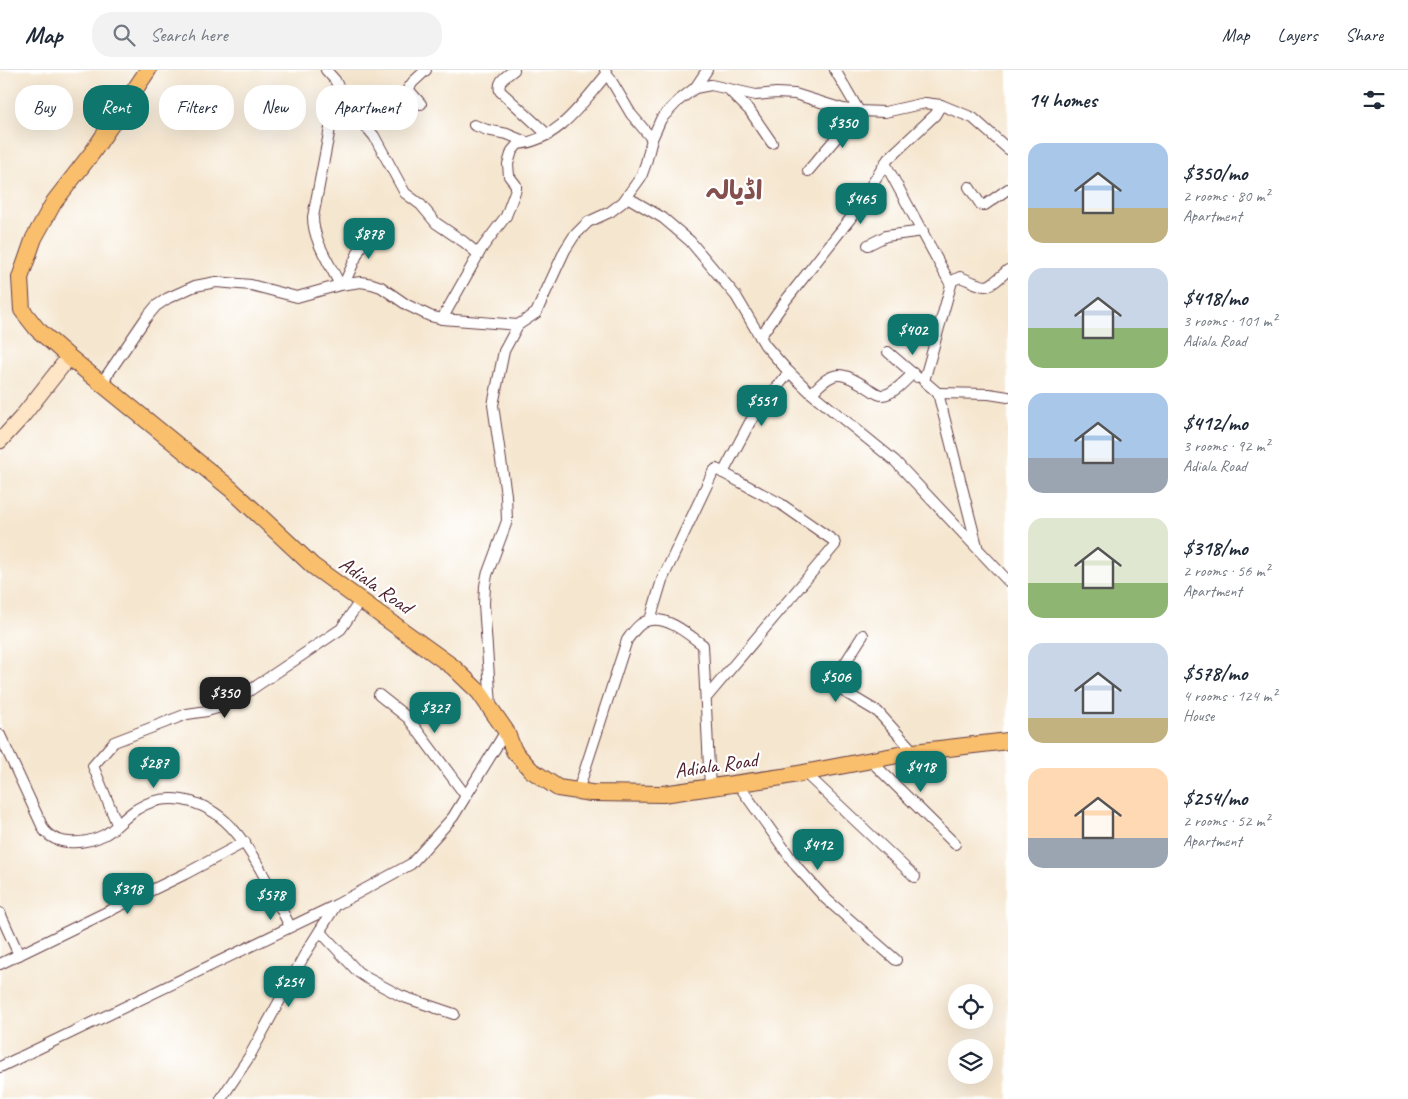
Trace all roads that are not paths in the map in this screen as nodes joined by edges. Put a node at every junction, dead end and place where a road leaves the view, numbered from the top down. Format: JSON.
{"nodes":[{"id":1,"x":148,"y":70,"type":"edge"},
{"id":2,"x":326,"y":70,"type":"edge"},
{"id":3,"x":426,"y":70,"type":"edge"},
{"id":4,"x":514,"y":70,"type":"edge"},
{"id":5,"x":835,"y":70,"type":"edge"},
{"id":6,"x":606,"y":72,"type":"edge"},
{"id":7,"x":702,"y":72,"type":"edge"},
{"id":8,"x":338,"y":85,"type":"edge"},
{"id":9,"x":695,"y":88,"type":"junction"},
{"id":10,"x":727,"y":88,"type":"junction"},
{"id":11,"x":421,"y":104,"type":"dead end"},
{"id":12,"x":941,"y":105,"type":"junction"},
{"id":13,"x":859,"y":111,"type":"junction"},
{"id":14,"x":474,"y":125,"type":"dead end"},
{"id":15,"x":330,"y":130,"type":"edge"},
{"id":16,"x":369,"y":130,"type":"edge"},
{"id":17,"x":548,"y":135,"type":"junction"},
{"id":18,"x":652,"y":139,"type":"junction"},
{"id":19,"x":527,"y":143,"type":"junction"},
{"id":20,"x":772,"y":144,"type":"dead end"},
{"id":21,"x":1008,"y":149,"type":"edge"},
{"id":22,"x":885,"y":163,"type":"junction"},
{"id":23,"x":808,"y":171,"type":"dead end"},
{"id":24,"x":969,"y":187,"type":"dead end"},
{"id":25,"x":1008,"y":190,"type":"edge"},
{"id":26,"x":627,"y":197,"type":"junction"},
{"id":27,"x":370,"y":226,"type":"dead end"},
{"id":28,"x":923,"y":231,"type":"junction"},
{"id":29,"x":868,"y":244,"type":"dead end"},
{"id":30,"x":478,"y":254,"type":"junction"},
{"id":31,"x":1008,"y":270,"type":"edge"},
{"id":32,"x":950,"y":282,"type":"junction"},
{"id":33,"x":342,"y":285,"type":"junction"},
{"id":34,"x":442,"y":319,"type":"junction"},
{"id":35,"x":518,"y":326,"type":"junction"},
{"id":36,"x":760,"y":337,"type":"junction"},
{"id":37,"x":888,"y":352,"type":"dead end"},
{"id":38,"x":69,"y":357,"type":"junction"},
{"id":39,"x":789,"y":372,"type":"junction"},
{"id":40,"x":913,"y":373,"type":"junction"},
{"id":41,"x":924,"y":382,"type":"junction"},
{"id":42,"x":102,"y":384,"type":"junction"},
{"id":43,"x":812,"y":393,"type":"junction"},
{"id":44,"x":938,"y":393,"type":"junction"},
{"id":45,"x":1008,"y":397,"type":"edge"},
{"id":46,"x":0,"y":441,"type":"edge"},
{"id":47,"x":723,"y":473,"type":"junction"},
{"id":48,"x":977,"y":547,"type":"junction"},
{"id":49,"x":1008,"y":581,"type":"edge"},
{"id":50,"x":360,"y":601,"type":"junction"},
{"id":51,"x":650,"y":620,"type":"junction"},
{"id":52,"x":863,"y":635,"type":"dead end"},
{"id":53,"x":379,"y":695,"type":"dead end"},
{"id":54,"x":706,"y":698,"type":"junction"},
{"id":55,"x":491,"y":710,"type":"junction"},
{"id":56,"x":506,"y":731,"type":"junction"},
{"id":57,"x":0,"y":735,"type":"edge"},
{"id":58,"x":1008,"y":741,"type":"edge"},
{"id":59,"x":914,"y":752,"type":"junction"},
{"id":60,"x":870,"y":760,"type":"junction"},
{"id":61,"x":805,"y":773,"type":"junction"},
{"id":62,"x":738,"y":784,"type":"junction"},
{"id":63,"x":710,"y":788,"type":"junction"},
{"id":64,"x":578,"y":791,"type":"junction"},
{"id":65,"x":466,"y":796,"type":"junction"},
{"id":66,"x":117,"y":824,"type":"junction"},
{"id":67,"x":244,"y":842,"type":"junction"},
{"id":68,"x":955,"y":844,"type":"dead end"},
{"id":69,"x":915,"y":877,"type":"dead end"},
{"id":70,"x":336,"y":905,"type":"junction"},
{"id":71,"x":0,"y":913,"type":"edge"},
{"id":72,"x":290,"y":926,"type":"junction"},
{"id":73,"x":320,"y":931,"type":"junction"},
{"id":74,"x":19,"y":954,"type":"junction"},
{"id":75,"x":896,"y":960,"type":"dead end"},
{"id":76,"x":0,"y":964,"type":"edge"},
{"id":77,"x":454,"y":1014,"type":"dead end"},
{"id":78,"x":0,"y":1067,"type":"edge"},
{"id":79,"x":222,"y":1099,"type":"edge"}],
"edges":[{"from":1,"to":38,"type":"main road","name":"Adiala Road"},
{"from":2,"to":8,"type":"street"},
{"from":3,"to":11,"type":"street"},
{"from":4,"to":17,"type":"street"},
{"from":5,"to":13,"type":"street"},
{"from":6,"to":17,"type":"street"},
{"from":6,"to":18,"type":"street"},
{"from":7,"to":9,"type":"street"},
{"from":9,"to":10,"type":"street"},
{"from":9,"to":18,"type":"street"},
{"from":10,"to":13,"type":"street"},
{"from":10,"to":20,"type":"street"},
{"from":12,"to":13,"type":"street"},
{"from":12,"to":21,"type":"street"},
{"from":12,"to":22,"type":"street"},
{"from":13,"to":23,"type":"street"},
{"from":14,"to":19,"type":"street"},
{"from":15,"to":33,"type":"street"},
{"from":16,"to":30,"type":"street"},
{"from":17,"to":19,"type":"street"},
{"from":18,"to":26,"type":"street"},
{"from":19,"to":30,"type":"street"},
{"from":22,"to":28,"type":"street"},
{"from":22,"to":36,"type":"street"},
{"from":24,"to":25,"type":"street"},
{"from":26,"to":35,"type":"street"},
{"from":26,"to":36,"type":"street"},
{"from":27,"to":33,"type":"street"},
{"from":28,"to":29,"type":"street"},
{"from":28,"to":32,"type":"street"},
{"from":30,"to":34,"type":"street"},
{"from":31,"to":32,"type":"street"},
{"from":32,"to":41,"type":"street"},
{"from":33,"to":34,"type":"street"},
{"from":33,"to":42,"type":"street"},
{"from":34,"to":35,"type":"street"},
{"from":35,"to":55,"type":"street"},
{"from":36,"to":39,"type":"street"},
{"from":37,"to":40,"type":"street"},
{"from":38,"to":42,"type":"main road","name":"Adiala Road"},
{"from":38,"to":46,"type":"street"},
{"from":39,"to":43,"type":"street"},
{"from":39,"to":47,"type":"street"},
{"from":40,"to":41,"type":"street"},
{"from":40,"to":43,"type":"street"},
{"from":41,"to":44,"type":"street"},
{"from":42,"to":50,"type":"main road","name":"Adiala Road"},
{"from":43,"to":48,"type":"street"},
{"from":44,"to":45,"type":"street"},
{"from":44,"to":48,"type":"street"},
{"from":47,"to":51,"type":"street"},
{"from":47,"to":54,"type":"street"},
{"from":48,"to":49,"type":"street"},
{"from":50,"to":55,"type":"main road","name":"Adiala Road"},
{"from":50,"to":66,"type":"street"},
{"from":51,"to":54,"type":"street"},
{"from":51,"to":64,"type":"street"},
{"from":52,"to":59,"type":"street"},
{"from":53,"to":65,"type":"street"},
{"from":54,"to":63,"type":"street"},
{"from":55,"to":56,"type":"main road","name":"Adiala Road"},
{"from":56,"to":64,"type":"main road","name":"Adiala Road"},
{"from":56,"to":65,"type":"street"},
{"from":57,"to":66,"type":"street"},
{"from":58,"to":59,"type":"main road","name":"Adiala Road"},
{"from":59,"to":60,"type":"main road","name":"Adiala Road"},
{"from":60,"to":61,"type":"main road","name":"Adiala Road"},
{"from":60,"to":68,"type":"street"},
{"from":61,"to":62,"type":"main road","name":"Adiala Road"},
{"from":61,"to":69,"type":"street"},
{"from":62,"to":63,"type":"main road","name":"Adiala Road"},
{"from":62,"to":75,"type":"street"},
{"from":63,"to":64,"type":"main road","name":"Adiala Road"},
{"from":65,"to":70,"type":"street"},
{"from":66,"to":67,"type":"street"},
{"from":67,"to":72,"type":"street"},
{"from":67,"to":74,"type":"street"},
{"from":70,"to":72,"type":"street"},
{"from":70,"to":73,"type":"street"},
{"from":71,"to":74,"type":"street"},
{"from":72,"to":78,"type":"street"},
{"from":73,"to":77,"type":"street"},
{"from":73,"to":79,"type":"street"},
{"from":74,"to":76,"type":"street"}]}
